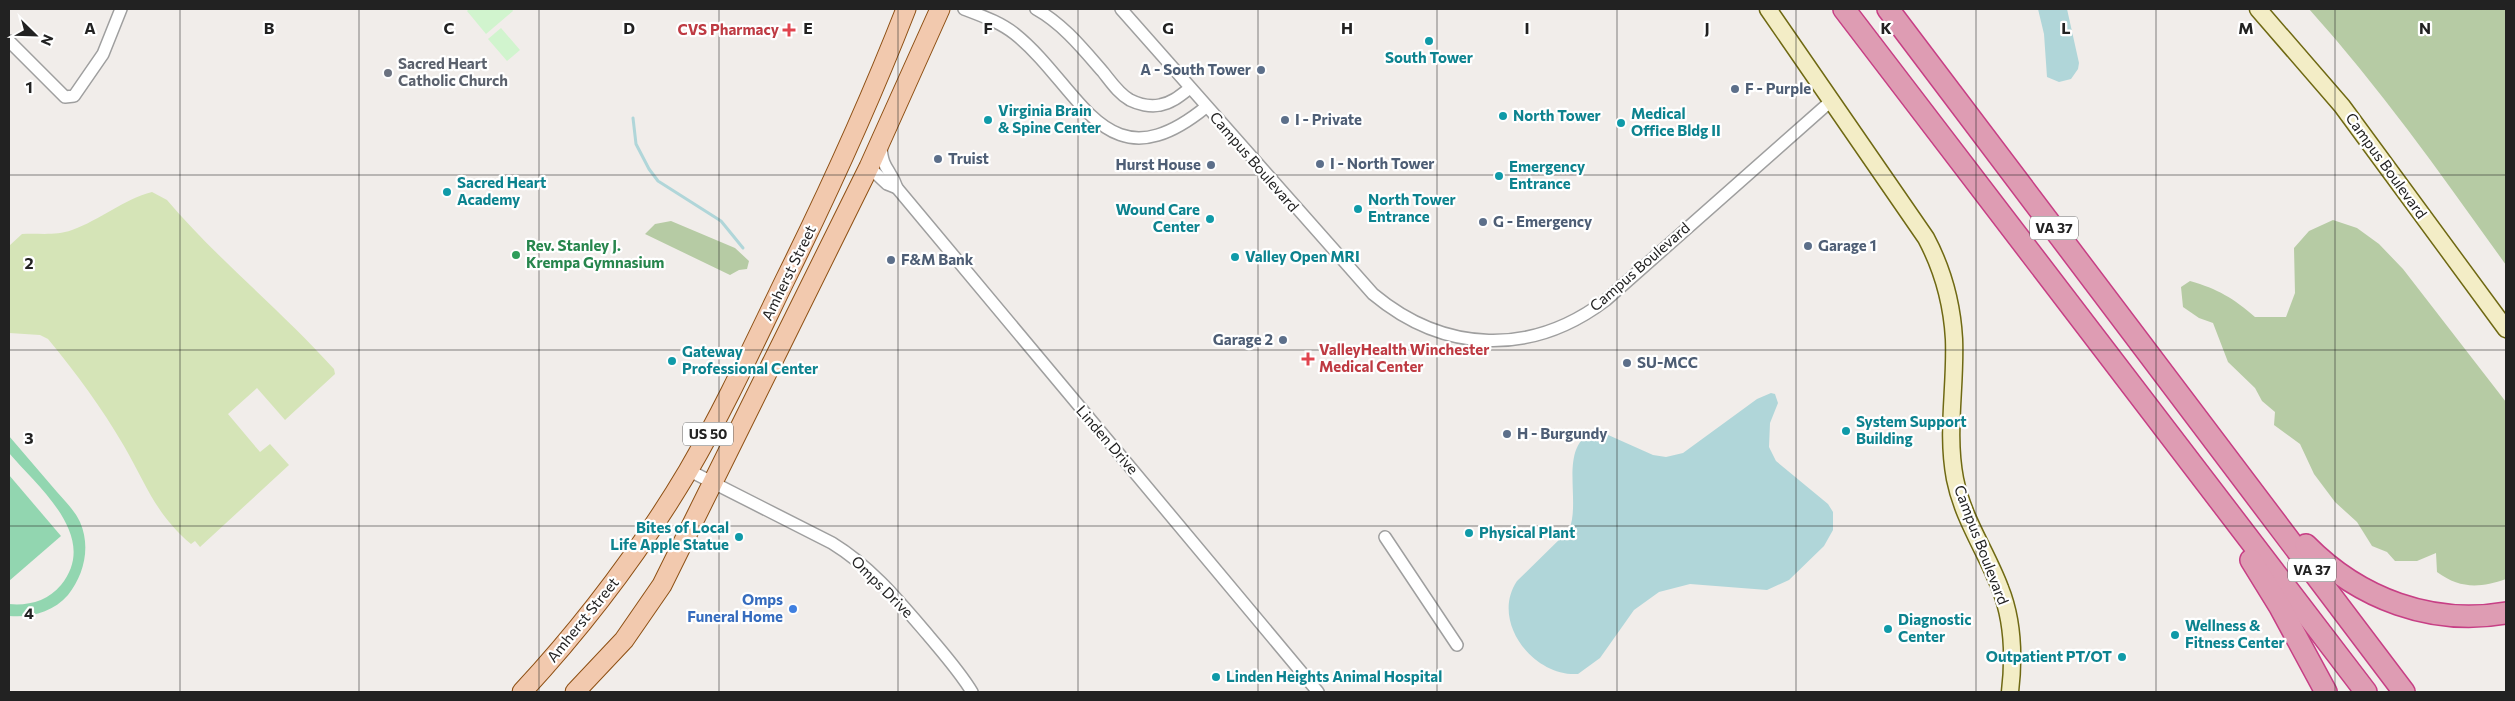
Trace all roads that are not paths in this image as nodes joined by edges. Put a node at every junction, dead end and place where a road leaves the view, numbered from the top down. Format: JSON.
{"nodes":[{"id":1,"x":121,"y":9,"type":"edge"},
{"id":2,"x":906,"y":9,"type":"edge"},
{"id":3,"x":940,"y":9,"type":"edge"},
{"id":4,"x":964,"y":9,"type":"edge"},
{"id":5,"x":1036,"y":9,"type":"edge"},
{"id":6,"x":1121,"y":9,"type":"edge"},
{"id":7,"x":1768,"y":9,"type":"edge"},
{"id":8,"x":1844,"y":9,"type":"edge"},
{"id":9,"x":1888,"y":9,"type":"edge"},
{"id":10,"x":2258,"y":9,"type":"edge"},
{"id":11,"x":9,"y":41,"type":"edge"},
{"id":12,"x":1190,"y":88,"type":"junction"},
{"id":13,"x":870,"y":100,"type":"junction"},
{"id":14,"x":1831,"y":101,"type":"junction"},
{"id":15,"x":1206,"y":107,"type":"junction"},
{"id":16,"x":880,"y":143,"type":"junction"},
{"id":17,"x":849,"y":148,"type":"junction"},
{"id":18,"x":869,"y":167,"type":"junction"},
{"id":19,"x":896,"y":188,"type":"junction"},
{"id":20,"x":855,"y":196,"type":"junction"},
{"id":21,"x":2506,"y":329,"type":"edge"},
{"id":22,"x":2152,"y":413,"type":"junction"},
{"id":23,"x":2220,"y":447,"type":"junction"},
{"id":24,"x":688,"y":470,"type":"junction"},
{"id":25,"x":713,"y":483,"type":"junction"},
{"id":26,"x":1385,"y":537,"type":"dead end"},
{"id":27,"x":2506,"y":613,"type":"edge"},
{"id":28,"x":1457,"y":645,"type":"dead end"},
{"id":29,"x":522,"y":692,"type":"edge"},
{"id":30,"x":575,"y":692,"type":"edge"},
{"id":31,"x":972,"y":692,"type":"edge"},
{"id":32,"x":1318,"y":692,"type":"edge"},
{"id":33,"x":2010,"y":692,"type":"edge"},
{"id":34,"x":2326,"y":692,"type":"edge"},
{"id":35,"x":2366,"y":692,"type":"edge"},
{"id":36,"x":2404,"y":692,"type":"edge"}],
"edges":[{"from":1,"to":11,"type":"street"},
{"from":2,"to":13,"type":"main road","name":"Amherst Street","number":"US 50"},
{"from":3,"to":16,"type":"main road","name":"Amherst Street","number":"US 50"},
{"from":4,"to":15,"type":"street","name":"Campus Boulevard"},
{"from":5,"to":12,"type":"street"},
{"from":6,"to":12,"type":"street","name":"Campus Boulevard"},
{"from":7,"to":14,"type":"street","name":"Campus Boulevard"},
{"from":8,"to":22,"type":"highway","number":"VA 37"},
{"from":9,"to":23,"type":"highway","number":"VA 37"},
{"from":10,"to":21,"type":"street","name":"Campus Boulevard"},
{"from":12,"to":15,"type":"street","name":"Campus Boulevard"},
{"from":13,"to":17,"type":"main road","name":"Amherst Street","number":"US 50"},
{"from":13,"to":18,"type":"main road"},
{"from":14,"to":15,"type":"street","name":"Campus Boulevard"},
{"from":14,"to":33,"type":"street","name":"Campus Boulevard"},
{"from":16,"to":18,"type":"main road","name":"Amherst Street","number":"US 50"},
{"from":16,"to":19,"type":"street","name":"Linden Drive"},
{"from":17,"to":20,"type":"main road"},
{"from":17,"to":24,"type":"main road","name":"Amherst Street","number":"US 50"},
{"from":18,"to":19,"type":"street","name":"Linden Drive"},
{"from":18,"to":20,"type":"main road","name":"Amherst Street","number":"US 50"},
{"from":19,"to":32,"type":"street","name":"Linden Drive"},
{"from":20,"to":25,"type":"main road","name":"Amherst Street","number":"US 50"},
{"from":22,"to":34,"type":"highway"},
{"from":22,"to":35,"type":"highway","number":"VA 37"},
{"from":23,"to":27,"type":"highway"},
{"from":23,"to":36,"type":"highway","number":"VA 37"},
{"from":24,"to":25,"type":"street","name":"Omps Drive"},
{"from":24,"to":29,"type":"main road","name":"Amherst Street","number":"US 50"},
{"from":25,"to":30,"type":"main road","name":"Amherst Street","number":"US 50"},
{"from":25,"to":31,"type":"street","name":"Omps Drive"},
{"from":26,"to":28,"type":"street"}]}
